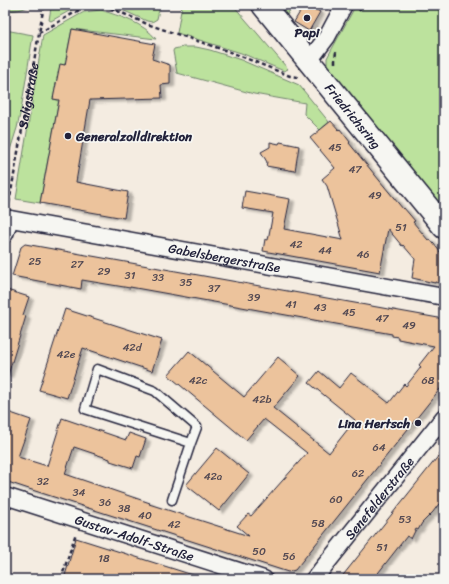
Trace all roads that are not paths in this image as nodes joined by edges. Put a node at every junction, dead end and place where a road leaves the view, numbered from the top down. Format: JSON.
{"nodes":[{"id":1,"x":263,"y":5,"type":"edge"},
{"id":2,"x":344,"y":5,"type":"edge"},
{"id":3,"x":309,"y":61,"type":"junction"},
{"id":4,"x":7,"y":224,"type":"edge"},
{"id":5,"x":444,"y":226,"type":"edge"},
{"id":6,"x":444,"y":297,"type":"edge"},
{"id":7,"x":444,"y":417,"type":"edge"},
{"id":8,"x":191,"y":443,"type":"junction"},
{"id":9,"x":5,"y":496,"type":"edge"},
{"id":10,"x":172,"y":500,"type":"dead end"},
{"id":11,"x":264,"y":579,"type":"edge"},
{"id":12,"x":314,"y":579,"type":"edge"}],
"edges":[{"from":1,"to":3,"type":"street","name":"Friedrichsring"},
{"from":2,"to":3,"type":"street"},
{"from":3,"to":5,"type":"street","name":"Friedrichsring"},
{"from":4,"to":6,"type":"street","name":"Gabelsbergerstraße"},
{"from":7,"to":12,"type":"street","name":"Senefelderstraße"},
{"from":8,"to":8,"type":"lane"},
{"from":8,"to":10,"type":"lane"},
{"from":9,"to":11,"type":"street","name":"Gustav-Adolf-Straße"}]}
